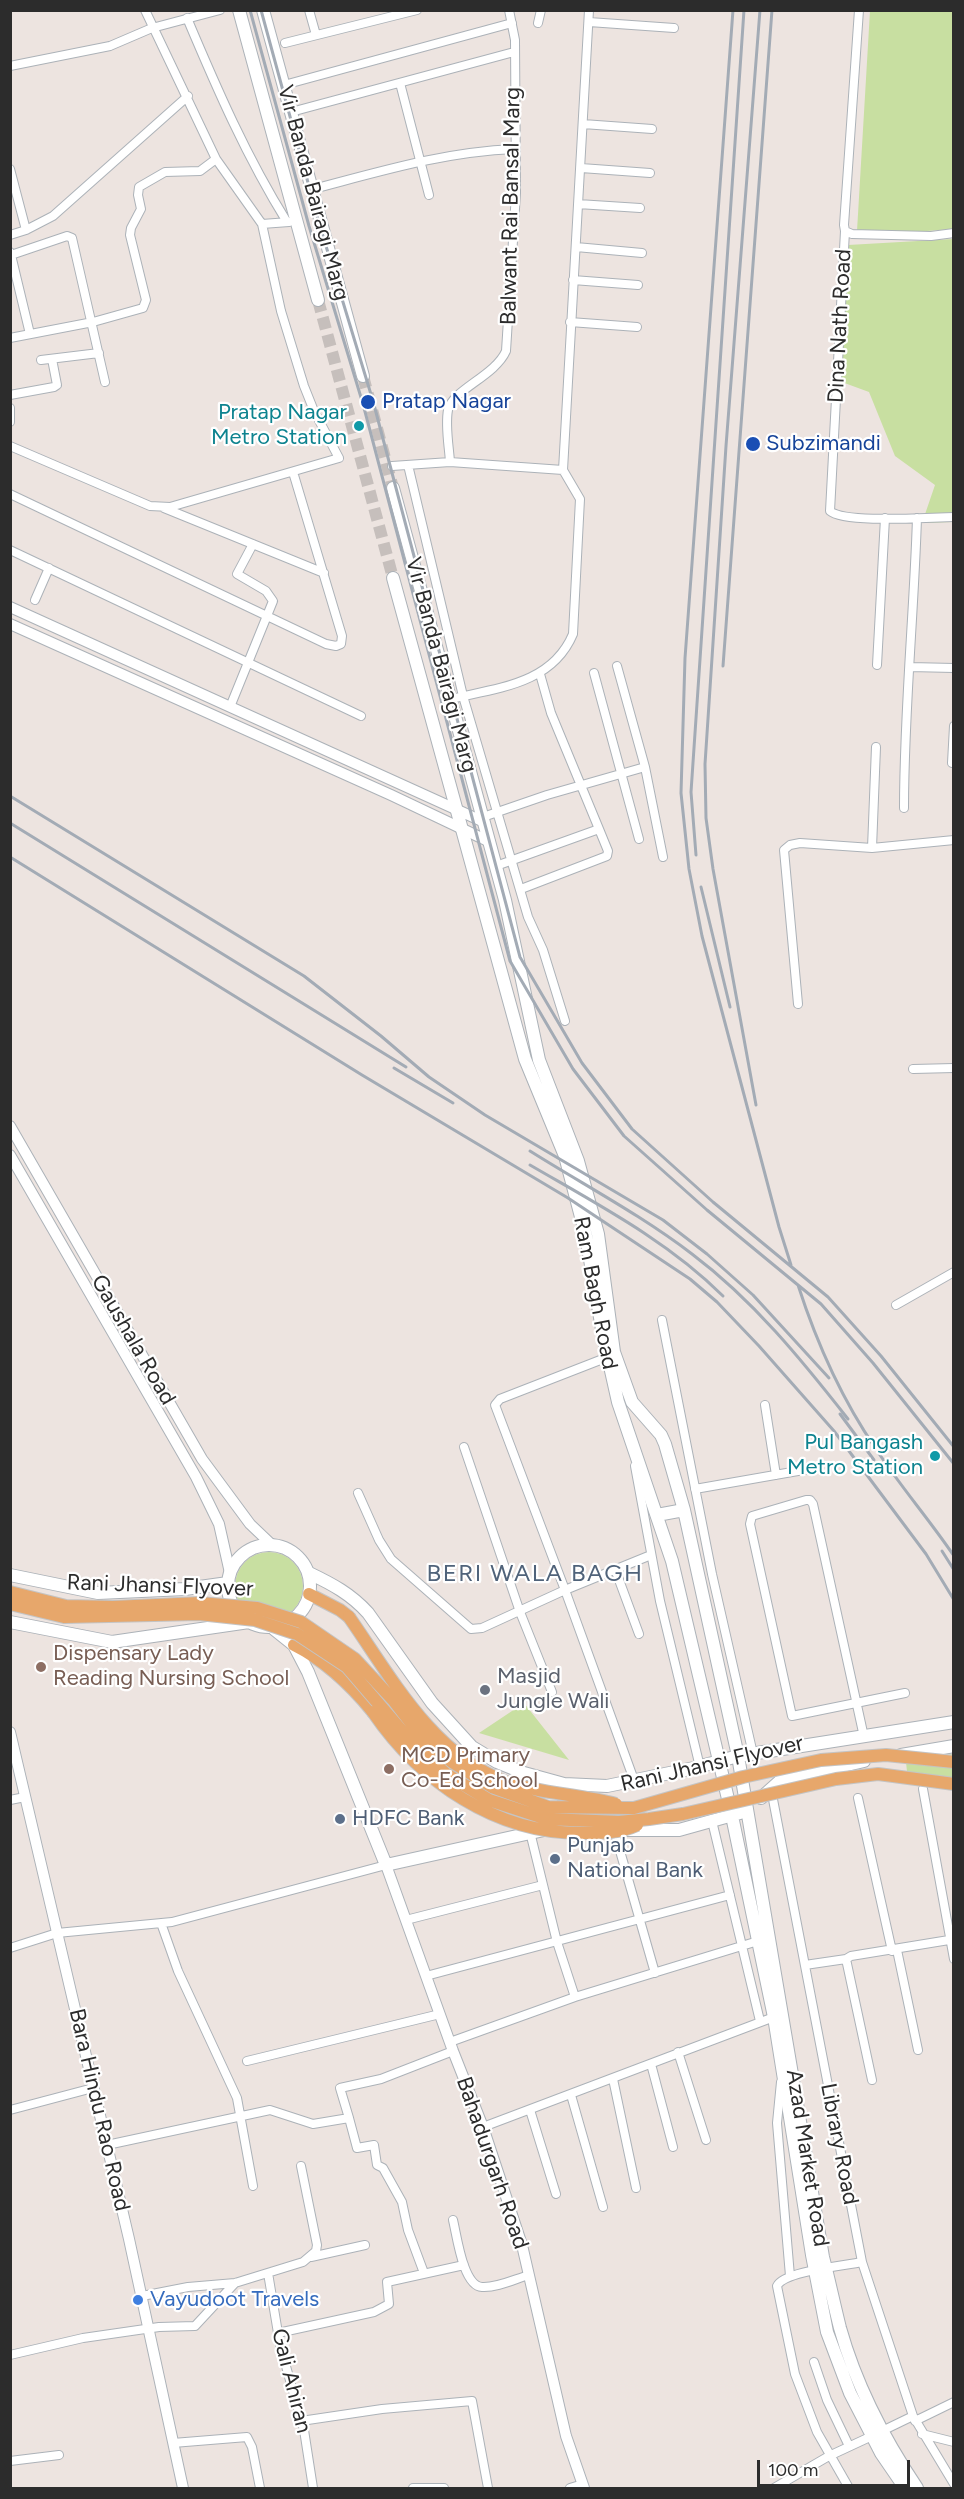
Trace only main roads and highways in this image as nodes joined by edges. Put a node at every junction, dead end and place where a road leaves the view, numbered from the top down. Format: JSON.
{"nodes":[{"id":1,"x":239,"y":10,"type":"edge"},
{"id":2,"x":263,"y":10,"type":"edge"},
{"id":3,"x":318,"y":300,"type":"tunnel mouth"},
{"id":4,"x":363,"y":376,"type":"tunnel mouth"},
{"id":5,"x":393,"y":488,"type":"tunnel mouth"},
{"id":6,"x":393,"y":578,"type":"tunnel mouth"},
{"id":7,"x":460,"y":828,"type":"joint"},
{"id":8,"x":490,"y":842,"type":"joint"},
{"id":9,"x":618,"y":1402,"type":"junction"},
{"id":10,"x":632,"y":1402,"type":"junction"},
{"id":11,"x":684,"y":1510,"type":"junction"},
{"id":12,"x":657,"y":1515,"type":"junction"},
{"id":13,"x":309,"y":1573,"type":"junction"},
{"id":14,"x":10,"y":1575,"type":"edge"},
{"id":15,"x":229,"y":1578,"type":"junction"},
{"id":16,"x":10,"y":1592,"type":"edge"},
{"id":17,"x":309,"y":1594,"type":"junction"},
{"id":18,"x":10,"y":1604,"type":"edge"},
{"id":19,"x":10,"y":1622,"type":"edge"},
{"id":20,"x":249,"y":1622,"type":"junction"},
{"id":21,"x":271,"y":1627,"type":"junction"},
{"id":22,"x":294,"y":1645,"type":"junction"},
{"id":23,"x":954,"y":1722,"type":"edge"},
{"id":24,"x":954,"y":1746,"type":"edge"},
{"id":25,"x":738,"y":1756,"type":"junction"},
{"id":26,"x":720,"y":1760,"type":"junction"},
{"id":27,"x":954,"y":1762,"type":"edge"},
{"id":28,"x":564,"y":1784,"type":"junction"},
{"id":29,"x":954,"y":1784,"type":"edge"},
{"id":30,"x":634,"y":1808,"type":"junction"},
{"id":31,"x":746,"y":1811,"type":"junction"},
{"id":32,"x":732,"y":1816,"type":"junction"},
{"id":33,"x":649,"y":1819,"type":"junction"},
{"id":34,"x":534,"y":1831,"type":"junction"},
{"id":35,"x":821,"y":2270,"type":"junction"},
{"id":36,"x":877,"y":2433,"type":"junction"},
{"id":37,"x":905,"y":2488,"type":"edge"},
{"id":38,"x":917,"y":2488,"type":"edge"}],
"edges":[{"from":1,"to":3,"type":"main road","name":"Vir Banda Bairagi Marg"},
{"from":2,"to":4,"type":"main road","name":"Vir Banda Bairagi Marg"},
{"from":5,"to":8,"type":"main road","name":"Vir Banda Bairagi Marg"},
{"from":6,"to":7,"type":"main road","name":"Vir Banda Bairagi Marg"},
{"from":7,"to":9,"type":"main road","name":"Ram Bagh Road"},
{"from":8,"to":10,"type":"main road","name":"Ram Bagh Road"},
{"from":9,"to":10,"type":"main road"},
{"from":9,"to":12,"type":"main road","name":"Ram Bagh Road"},
{"from":10,"to":11,"type":"main road","name":"Ram Bagh Road"},
{"from":11,"to":12,"type":"main road"},
{"from":11,"to":25,"type":"main road","name":"Ram Bagh Road"},
{"from":12,"to":26,"type":"main road","name":"Ram Bagh Road"},
{"from":13,"to":15,"type":"main road"},
{"from":13,"to":17,"type":"main road"},
{"from":13,"to":28,"type":"main road"},
{"from":14,"to":15,"type":"main road"},
{"from":15,"to":20,"type":"main road"},
{"from":16,"to":30,"type":"main road","name":"Rani Jhansi Flyover","bridge":true},
{"from":17,"to":21,"type":"main road"},
{"from":17,"to":30,"type":"main road","bridge":true},
{"from":18,"to":33,"type":"main road","name":"Rani Jhansi Flyover","bridge":true},
{"from":19,"to":20,"type":"main road"},
{"from":20,"to":21,"type":"main road"},
{"from":21,"to":22,"type":"main road"},
{"from":22,"to":33,"type":"main road","bridge":true},
{"from":22,"to":34,"type":"main road"},
{"from":23,"to":25,"type":"main road"},
{"from":24,"to":31,"type":"main road"},
{"from":25,"to":26,"type":"main road"},
{"from":25,"to":31,"type":"main road","name":"Azad Market Road"},
{"from":26,"to":28,"type":"main road"},
{"from":26,"to":32,"type":"main road","name":"Ram Bagh Road"},
{"from":27,"to":30,"type":"main road","name":"Rani Jhansi Flyover","bridge":true},
{"from":28,"to":34,"type":"main road"},
{"from":29,"to":33,"type":"main road","name":"Rani Jhansi Flyover","bridge":true},
{"from":31,"to":32,"type":"main road"},
{"from":31,"to":35,"type":"main road","name":"Azad Market Road"},
{"from":32,"to":34,"type":"main road"},
{"from":32,"to":35,"type":"main road","name":"Azad Market Road"},
{"from":35,"to":36,"type":"main road","name":"Azad Market Road"},
{"from":36,"to":37,"type":"main road","name":"Azad Market Road"},
{"from":36,"to":38,"type":"main road","name":"Azad Market Road"}]}
